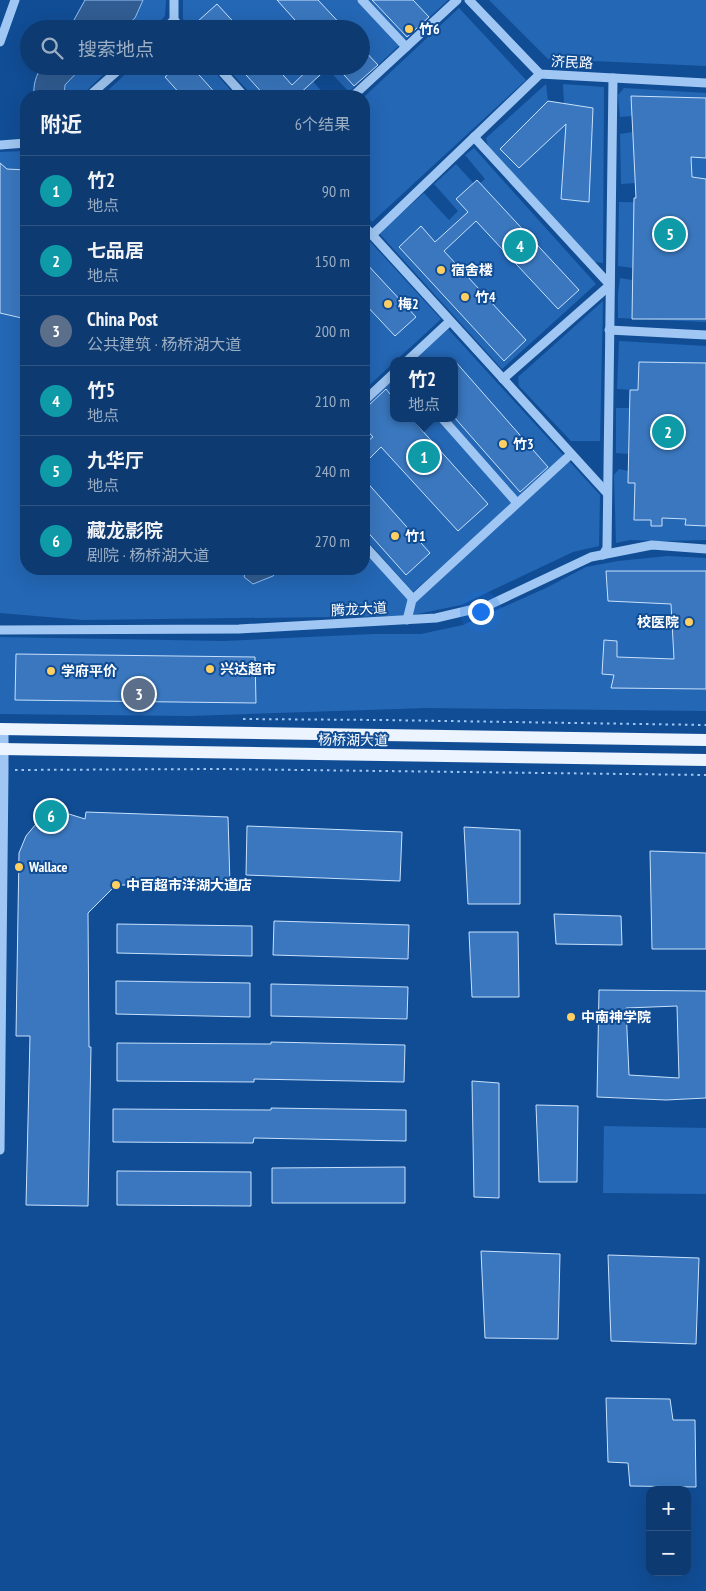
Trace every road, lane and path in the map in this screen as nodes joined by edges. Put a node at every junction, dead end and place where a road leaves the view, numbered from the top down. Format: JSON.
{"nodes":[{"id":1,"x":15,"y":0,"type":"edge"},
{"id":2,"x":174,"y":0,"type":"edge"},
{"id":3,"x":362,"y":0,"type":"edge"},
{"id":4,"x":457,"y":0,"type":"edge"},
{"id":5,"x":469,"y":0,"type":"edge"},
{"id":6,"x":174,"y":20,"type":"edge"},
{"id":7,"x":0,"y":42,"type":"edge"},
{"id":8,"x":406,"y":47,"type":"junction"},
{"id":9,"x":540,"y":74,"type":"junction"},
{"id":10,"x":113,"y":75,"type":"edge"},
{"id":11,"x":225,"y":75,"type":"edge"},
{"id":12,"x":613,"y":78,"type":"junction"},
{"id":13,"x":706,"y":82,"type":"edge"},
{"id":14,"x":96,"y":90,"type":"edge"},
{"id":15,"x":239,"y":90,"type":"edge"},
{"id":16,"x":359,"y":90,"type":"edge"},
{"id":17,"x":474,"y":138,"type":"junction"},
{"id":18,"x":20,"y":143,"type":"edge"},
{"id":19,"x":0,"y":145,"type":"edge"},
{"id":20,"x":370,"y":233,"type":"edge"},
{"id":21,"x":372,"y":235,"type":"junction"},
{"id":22,"x":610,"y":285,"type":"junction"},
{"id":23,"x":450,"y":321,"type":"junction"},
{"id":24,"x":609,"y":330,"type":"junction"},
{"id":25,"x":706,"y":335,"type":"edge"},
{"id":26,"x":411,"y":357,"type":"edge"},
{"id":27,"x":390,"y":377,"type":"edge"},
{"id":28,"x":503,"y":379,"type":"junction"},
{"id":29,"x":370,"y":395,"type":"edge"},
{"id":30,"x":446,"y":422,"type":"edge"},
{"id":31,"x":571,"y":454,"type":"junction"},
{"id":32,"x":607,"y":493,"type":"junction"},
{"id":33,"x":517,"y":503,"type":"junction"},
{"id":34,"x":706,"y":549,"type":"edge"},
{"id":35,"x":370,"y":551,"type":"edge"},
{"id":36,"x":603,"y":555,"type":"junction"},
{"id":37,"x":413,"y":598,"type":"junction"},
{"id":38,"x":407,"y":620,"type":"junction"},
{"id":39,"x":0,"y":630,"type":"edge"},
{"id":40,"x":235,"y":720,"type":"dead end"},
{"id":41,"x":706,"y":725,"type":"edge"},
{"id":42,"x":2,"y":729,"type":"edge"},
{"id":43,"x":706,"y":740,"type":"edge"},
{"id":44,"x":2,"y":749,"type":"edge"},
{"id":45,"x":706,"y":760,"type":"edge"},
{"id":46,"x":4,"y":770,"type":"junction"},
{"id":47,"x":706,"y":775,"type":"edge"},
{"id":48,"x":0,"y":1150,"type":"edge"}],
"edges":[{"from":1,"to":7,"type":"street"},
{"from":2,"to":6,"type":"street"},
{"from":3,"to":8,"type":"street"},
{"from":4,"to":8,"type":"street"},
{"from":5,"to":9,"type":"street","name":"济民路"},
{"from":8,"to":16,"type":"street"},
{"from":9,"to":12,"type":"street","name":"济民路"},
{"from":9,"to":17,"type":"street"},
{"from":10,"to":14,"type":"street"},
{"from":11,"to":15,"type":"street"},
{"from":12,"to":13,"type":"street","name":"济民路"},
{"from":12,"to":22,"type":"street"},
{"from":17,"to":21,"type":"street"},
{"from":17,"to":22,"type":"street"},
{"from":18,"to":19,"type":"street"},
{"from":20,"to":21,"type":"street"},
{"from":21,"to":23,"type":"street"},
{"from":22,"to":24,"type":"street"},
{"from":22,"to":28,"type":"street"},
{"from":23,"to":26,"type":"street"},
{"from":23,"to":28,"type":"street"},
{"from":24,"to":25,"type":"street"},
{"from":24,"to":32,"type":"street"},
{"from":27,"to":29,"type":"street"},
{"from":28,"to":31,"type":"street"},
{"from":30,"to":33,"type":"street"},
{"from":31,"to":32,"type":"street"},
{"from":31,"to":33,"type":"street"},
{"from":32,"to":36,"type":"street"},
{"from":33,"to":37,"type":"street"},
{"from":34,"to":36,"type":"street","name":"腾龙大道"},
{"from":35,"to":37,"type":"street"},
{"from":36,"to":38,"type":"street","name":"腾龙大道"},
{"from":37,"to":38,"type":"street"},
{"from":38,"to":39,"type":"street","name":"腾龙大道"},
{"from":40,"to":41,"type":"path"},
{"from":42,"to":43,"type":"main road","name":"杨桥湖大道"},
{"from":42,"to":44,"type":"street"},
{"from":44,"to":45,"type":"main road","name":"杨桥湖大道"},
{"from":44,"to":46,"type":"street"},
{"from":46,"to":47,"type":"path"},
{"from":46,"to":48,"type":"street"}]}
